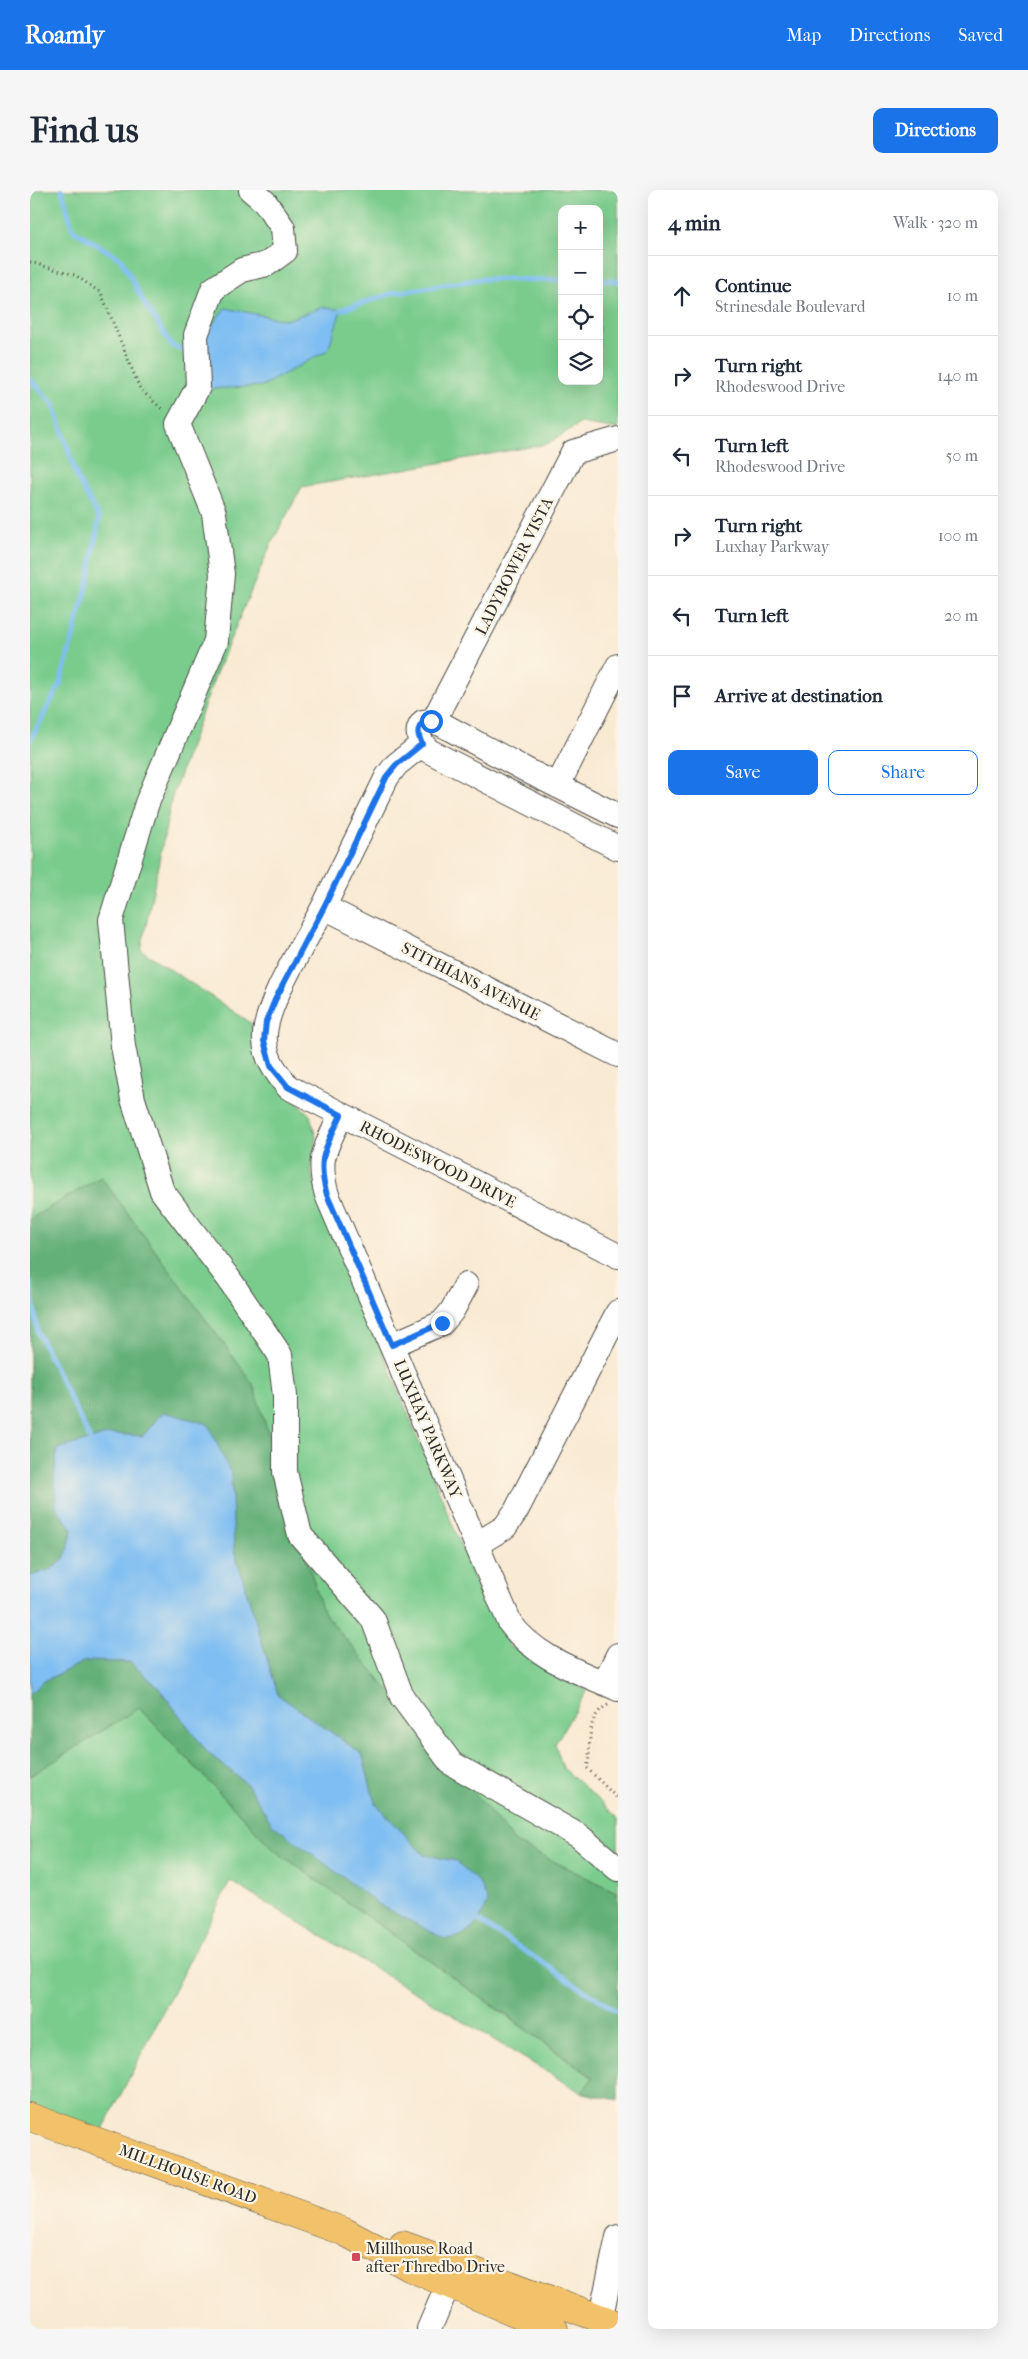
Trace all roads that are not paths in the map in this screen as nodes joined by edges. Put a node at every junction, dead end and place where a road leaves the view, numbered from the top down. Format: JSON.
{"nodes":[{"id":1,"x":251,"y":190,"type":"edge"},
{"id":2,"x":618,"y":439,"type":"edge"},
{"id":3,"x":618,"y":666,"type":"edge"},
{"id":4,"x":437,"y":723,"type":"junction"},
{"id":5,"x":422,"y":744,"type":"junction"},
{"id":6,"x":558,"y":785,"type":"junction"},
{"id":7,"x":618,"y":816,"type":"edge"},
{"id":8,"x":618,"y":848,"type":"edge"},
{"id":9,"x":324,"y":907,"type":"junction"},
{"id":10,"x":618,"y":1056,"type":"edge"},
{"id":11,"x":341,"y":1115,"type":"junction"},
{"id":12,"x":618,"y":1256,"type":"edge"},
{"id":13,"x":466,"y":1285,"type":"dead end"},
{"id":14,"x":618,"y":1312,"type":"edge"},
{"id":15,"x":392,"y":1345,"type":"junction"},
{"id":16,"x":477,"y":1544,"type":"junction"},
{"id":17,"x":618,"y":1655,"type":"edge"},
{"id":18,"x":612,"y":1692,"type":"edge"},
{"id":19,"x":618,"y":1869,"type":"edge"},
{"id":20,"x":30,"y":2117,"type":"edge"},
{"id":21,"x":618,"y":2237,"type":"edge"},
{"id":22,"x":452,"y":2275,"type":"junction"},
{"id":23,"x":609,"y":2323,"type":"edge"},
{"id":24,"x":429,"y":2329,"type":"edge"},
{"id":25,"x":554,"y":2329,"type":"edge"}],
"edges":[{"from":1,"to":19,"type":"street"},
{"from":2,"to":4,"type":"street","name":"LADYBOWER VISTA"},
{"from":3,"to":6,"type":"street"},
{"from":4,"to":5,"type":"street"},
{"from":4,"to":6,"type":"street"},
{"from":5,"to":8,"type":"street"},
{"from":5,"to":9,"type":"street","name":"RHODESWOOD DRIVE"},
{"from":6,"to":7,"type":"street"},
{"from":9,"to":10,"type":"street","name":"STITHIANS AVENUE"},
{"from":9,"to":11,"type":"street","name":"RHODESWOOD DRIVE"},
{"from":11,"to":12,"type":"street","name":"RHODESWOOD DRIVE"},
{"from":11,"to":15,"type":"street","name":"LUXHAY PARKWAY"},
{"from":13,"to":15,"type":"street"},
{"from":14,"to":16,"type":"street"},
{"from":15,"to":16,"type":"street","name":"LUXHAY PARKWAY"},
{"from":16,"to":18,"type":"street","name":"LUXHAY PARKWAY"},
{"from":17,"to":18,"type":"street"},
{"from":20,"to":22,"type":"main road","name":"MILLHOUSE ROAD"},
{"from":21,"to":23,"type":"street"},
{"from":22,"to":23,"type":"main road","name":"MILLHOUSE ROAD"},
{"from":22,"to":24,"type":"street"},
{"from":22,"to":25,"type":"main road","name":"MILLHOUSE ROAD"}]}
